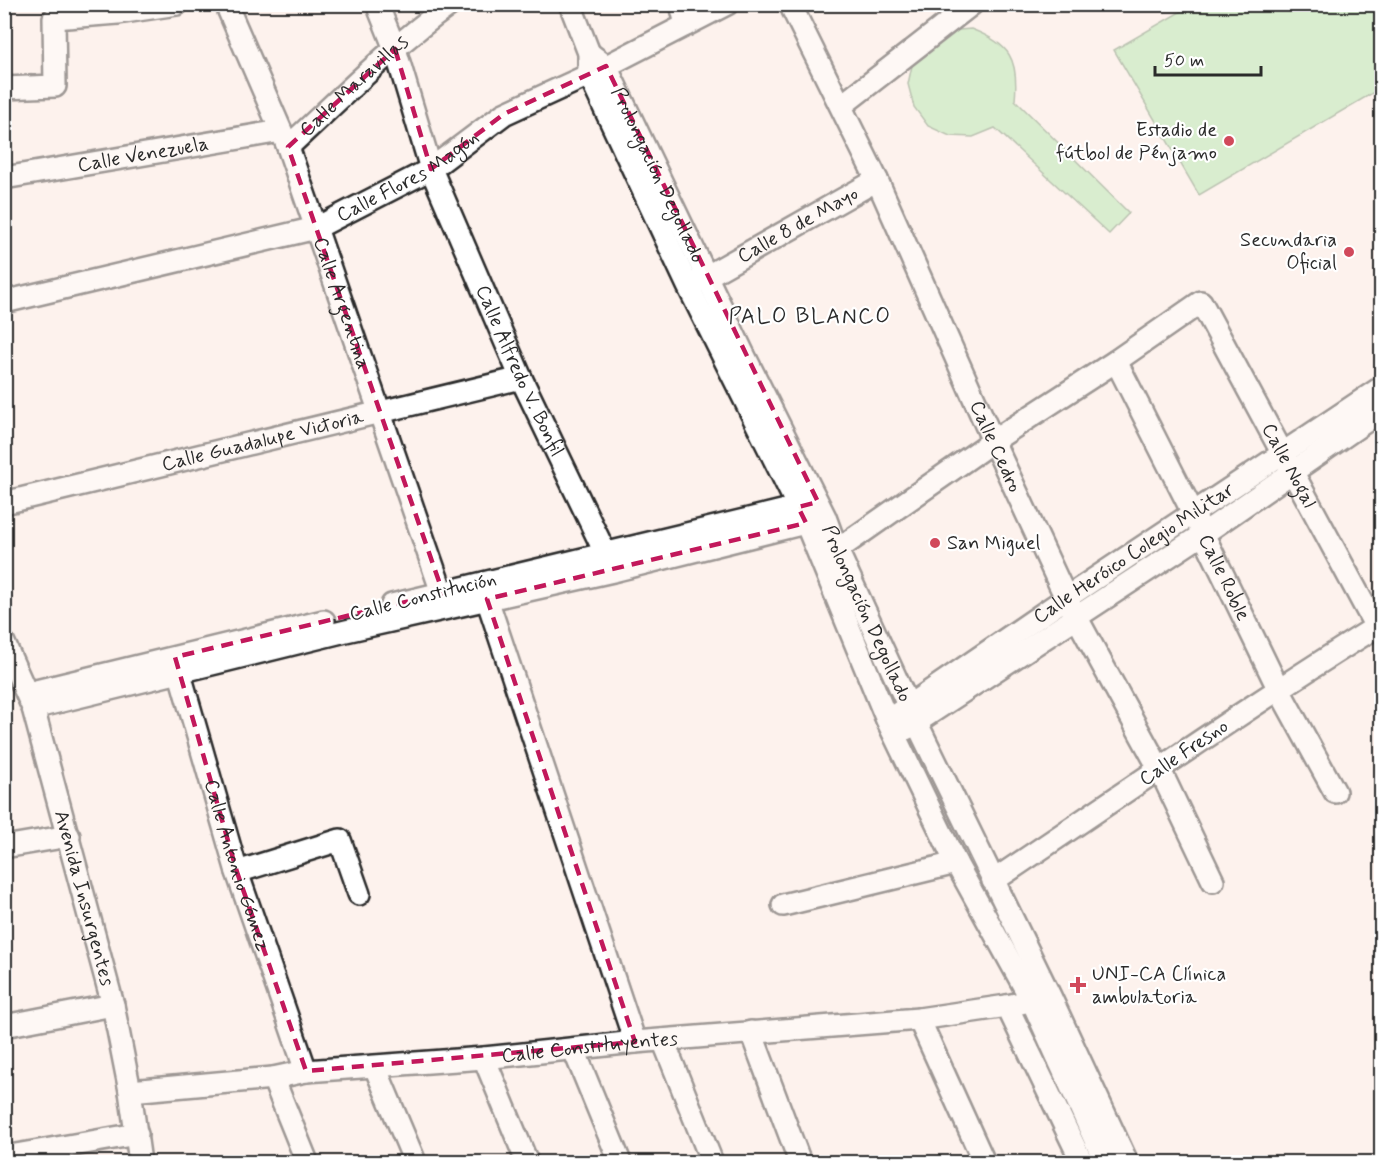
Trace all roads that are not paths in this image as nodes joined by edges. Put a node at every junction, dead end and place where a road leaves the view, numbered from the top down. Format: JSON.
{"nodes":[{"id":1,"x":177,"y":4,"type":"edge"},
{"id":2,"x":226,"y":4,"type":"edge"},
{"id":3,"x":377,"y":4,"type":"edge"},
{"id":4,"x":451,"y":4,"type":"edge"},
{"id":5,"x":570,"y":4,"type":"edge"},
{"id":6,"x":681,"y":4,"type":"edge"},
{"id":7,"x":727,"y":4,"type":"edge"},
{"id":8,"x":790,"y":4,"type":"edge"},
{"id":9,"x":972,"y":4,"type":"edge"},
{"id":10,"x":118,"y":8,"type":"edge"},
{"id":11,"x":686,"y":25,"type":"junction"},
{"id":12,"x":395,"y":49,"type":"junction"},
{"id":13,"x":597,"y":70,"type":"junction"},
{"id":14,"x":4,"y":88,"type":"edge"},
{"id":15,"x":841,"y":106,"type":"junction"},
{"id":16,"x":285,"y":139,"type":"junction"},
{"id":17,"x":431,"y":169,"type":"junction"},
{"id":18,"x":4,"y":178,"type":"edge"},
{"id":19,"x":878,"y":180,"type":"junction"},
{"id":20,"x":316,"y":228,"type":"junction"},
{"id":21,"x":707,"y":277,"type":"junction"},
{"id":22,"x":688,"y":286,"type":"junction"},
{"id":23,"x":4,"y":302,"type":"edge"},
{"id":24,"x":1116,"y":361,"type":"junction"},
{"id":25,"x":521,"y":378,"type":"junction"},
{"id":26,"x":1382,"y":387,"type":"edge"},
{"id":27,"x":1382,"y":410,"type":"edge"},
{"id":28,"x":381,"y":411,"type":"junction"},
{"id":29,"x":993,"y":441,"type":"junction"},
{"id":30,"x":1282,"y":453,"type":"junction"},
{"id":31,"x":1293,"y":472,"type":"junction"},
{"id":32,"x":4,"y":503,"type":"edge"},
{"id":33,"x":812,"y":512,"type":"junction"},
{"id":34,"x":1193,"y":513,"type":"junction"},
{"id":35,"x":1203,"y":534,"type":"junction"},
{"id":36,"x":837,"y":550,"type":"junction"},
{"id":37,"x":610,"y":562,"type":"junction"},
{"id":38,"x":1066,"y":598,"type":"junction"},
{"id":39,"x":445,"y":600,"type":"junction"},
{"id":40,"x":487,"y":600,"type":"junction"},
{"id":41,"x":1077,"y":616,"type":"junction"},
{"id":42,"x":1376,"y":627,"type":"joint"},
{"id":43,"x":4,"y":643,"type":"edge"},
{"id":44,"x":178,"y":665,"type":"junction"},
{"id":45,"x":1278,"y":688,"type":"junction"},
{"id":46,"x":31,"y":700,"type":"junction"},
{"id":47,"x":913,"y":714,"type":"junction"},
{"id":48,"x":891,"y":728,"type":"junction"},
{"id":49,"x":1160,"y":770,"type":"junction"},
{"id":50,"x":1335,"y":792,"type":"dead end"},
{"id":51,"x":69,"y":836,"type":"junction"},
{"id":52,"x":4,"y":847,"type":"edge"},
{"id":53,"x":956,"y":863,"type":"junction"},
{"id":54,"x":237,"y":872,"type":"junction"},
{"id":55,"x":993,"y":881,"type":"junction"},
{"id":56,"x":1214,"y":881,"type":"dead end"},
{"id":57,"x":359,"y":894,"type":"dead end"},
{"id":58,"x":783,"y":904,"type":"dead end"},
{"id":59,"x":1041,"y":999,"type":"junction"},
{"id":60,"x":113,"y":1005,"type":"junction"},
{"id":61,"x":1007,"y":1006,"type":"junction"},
{"id":62,"x":919,"y":1019,"type":"junction"},
{"id":63,"x":4,"y":1026,"type":"edge"},
{"id":64,"x":751,"y":1032,"type":"junction"},
{"id":65,"x":663,"y":1040,"type":"junction"},
{"id":66,"x":635,"y":1042,"type":"junction"},
{"id":67,"x":574,"y":1050,"type":"junction"},
{"id":68,"x":484,"y":1058,"type":"junction"},
{"id":69,"x":375,"y":1067,"type":"junction"},
{"id":70,"x":306,"y":1071,"type":"junction"},
{"id":71,"x":273,"y":1078,"type":"junction"},
{"id":72,"x":130,"y":1091,"type":"junction"},
{"id":73,"x":136,"y":1134,"type":"junction"},
{"id":74,"x":4,"y":1157,"type":"edge"},
{"id":75,"x":140,"y":1162,"type":"edge"},
{"id":76,"x":307,"y":1162,"type":"edge"},
{"id":77,"x":415,"y":1162,"type":"edge"},
{"id":78,"x":527,"y":1162,"type":"edge"},
{"id":79,"x":620,"y":1162,"type":"edge"},
{"id":80,"x":712,"y":1162,"type":"edge"},
{"id":81,"x":800,"y":1162,"type":"edge"},
{"id":82,"x":984,"y":1162,"type":"edge"},
{"id":83,"x":1082,"y":1162,"type":"edge"},
{"id":84,"x":1105,"y":1162,"type":"edge"},
{"id":85,"x":1127,"y":1162,"type":"edge"}],
"edges":[{"from":1,"to":10,"type":"street"},
{"from":2,"to":16,"type":"street","name":"Calle Argentina"},
{"from":3,"to":12,"type":"street","name":"Calle Alfredo V. Bonfil"},
{"from":4,"to":12,"type":"street","name":"Calle Maravillas"},
{"from":5,"to":13,"type":"street"},
{"from":6,"to":11,"type":"street"},
{"from":7,"to":11,"type":"street","name":"Calle Flores Magón"},
{"from":8,"to":15,"type":"street","name":"Calle Cedro"},
{"from":9,"to":15,"type":"street"},
{"from":10,"to":14,"type":"street"},
{"from":11,"to":13,"type":"street","name":"Calle Flores Magón"},
{"from":12,"to":16,"type":"street","name":"Calle Maravillas"},
{"from":12,"to":17,"type":"street","name":"Calle Alfredo V. Bonfil"},
{"from":13,"to":17,"type":"street","name":"Calle Flores Magón"},
{"from":13,"to":21,"type":"street","name":"Prolongación Degollado"},
{"from":13,"to":22,"type":"street","name":"Prolongación Degollado"},
{"from":15,"to":19,"type":"street","name":"Calle Cedro"},
{"from":16,"to":18,"type":"street","name":"Calle Venezuela"},
{"from":16,"to":20,"type":"street","name":"Calle Argentina"},
{"from":17,"to":20,"type":"street","name":"Calle Flores Magón"},
{"from":17,"to":25,"type":"street","name":"Calle Alfredo V. Bonfil"},
{"from":19,"to":21,"type":"street","name":"Calle 8 de Mayo"},
{"from":19,"to":29,"type":"street","name":"Calle Cedro"},
{"from":20,"to":23,"type":"street","name":"Calle Flores Magón"},
{"from":20,"to":28,"type":"street","name":"Calle Argentina"},
{"from":21,"to":22,"type":"street","name":"Calle 8 de Mayo"},
{"from":21,"to":33,"type":"street","name":"Prolongación Degollado"},
{"from":22,"to":33,"type":"street","name":"Prolongación Degollado"},
{"from":24,"to":29,"type":"street"},
{"from":24,"to":30,"type":"street","name":"Calle Nogal"},
{"from":24,"to":34,"type":"street","name":"Calle Roble"},
{"from":25,"to":28,"type":"street","name":"Calle Guadalupe Victoria"},
{"from":25,"to":37,"type":"street","name":"Calle Alfredo V. Bonfil"},
{"from":26,"to":30,"type":"street","name":"Calle Heróico Colegio Militar"},
{"from":27,"to":31,"type":"street","name":"Calle Heróico Colegio Militar"},
{"from":28,"to":32,"type":"street","name":"Calle Guadalupe Victoria"},
{"from":28,"to":39,"type":"street","name":"Calle Argentina"},
{"from":29,"to":36,"type":"street"},
{"from":29,"to":38,"type":"street","name":"Calle Cedro"},
{"from":30,"to":31,"type":"street","name":"Calle Nogal"},
{"from":30,"to":34,"type":"street","name":"Calle Heróico Colegio Militar"},
{"from":31,"to":35,"type":"street","name":"Calle Heróico Colegio Militar"},
{"from":31,"to":42,"type":"street","name":"Calle Nogal"},
{"from":33,"to":36,"type":"street","name":"Prolongación Degollado"},
{"from":33,"to":37,"type":"street","name":"Calle Constitución"},
{"from":33,"to":48,"type":"street","name":"Prolongación Degollado"},
{"from":34,"to":35,"type":"street","name":"Calle Roble"},
{"from":34,"to":38,"type":"street","name":"Calle Heróico Colegio Militar"},
{"from":35,"to":41,"type":"street","name":"Calle Heróico Colegio Militar"},
{"from":35,"to":45,"type":"street","name":"Calle Roble"},
{"from":36,"to":47,"type":"street","name":"Prolongación Degollado"},
{"from":37,"to":39,"type":"street","name":"Calle Constitución"},
{"from":37,"to":40,"type":"street","name":"Calle Constitución"},
{"from":38,"to":41,"type":"street","name":"Calle Cedro"},
{"from":38,"to":47,"type":"street","name":"Calle Heróico Colegio Militar"},
{"from":39,"to":40,"type":"street","name":"Calle Constitución"},
{"from":39,"to":44,"type":"street","name":"Calle Constitución"},
{"from":40,"to":66,"type":"street","name":"Calle Constitución"},
{"from":41,"to":47,"type":"street","name":"Calle Heróico Colegio Militar"},
{"from":41,"to":49,"type":"street","name":"Calle Cedro"},
{"from":42,"to":45,"type":"street","name":"Calle Fresno"},
{"from":43,"to":46,"type":"street","name":"Avenida Insurgentes"},
{"from":44,"to":46,"type":"street","name":"Calle Constitución"},
{"from":44,"to":54,"type":"street","name":"Calle Antonio Gómez"},
{"from":45,"to":49,"type":"street","name":"Calle Fresno"},
{"from":45,"to":50,"type":"street","name":"Calle Roble"},
{"from":46,"to":51,"type":"street","name":"Avenida Insurgentes"},
{"from":47,"to":48,"type":"street","name":"Calle Heróico Colegio Militar"},
{"from":47,"to":55,"type":"street","name":"Prolongación Degollado"},
{"from":48,"to":53,"type":"street","name":"Prolongación Degollado"},
{"from":49,"to":55,"type":"street","name":"Calle Fresno"},
{"from":49,"to":56,"type":"street","name":"Calle Cedro"},
{"from":51,"to":52,"type":"street"},
{"from":51,"to":60,"type":"street","name":"Avenida Insurgentes"},
{"from":53,"to":58,"type":"street"},
{"from":53,"to":59,"type":"street","name":"Prolongación Degollado"},
{"from":54,"to":57,"type":"street"},
{"from":54,"to":70,"type":"street","name":"Calle Antonio Gómez"},
{"from":55,"to":59,"type":"street","name":"Prolongación Degollado"},
{"from":59,"to":61,"type":"street","name":"Calle Constituyentes"},
{"from":59,"to":84,"type":"street","name":"Prolongación Degollado"},
{"from":59,"to":85,"type":"street","name":"Prolongación Degollado"},
{"from":60,"to":63,"type":"street"},
{"from":60,"to":72,"type":"street","name":"Avenida Insurgentes"},
{"from":61,"to":62,"type":"street","name":"Calle Constituyentes"},
{"from":61,"to":83,"type":"street"},
{"from":62,"to":64,"type":"street","name":"Calle Constituyentes"},
{"from":62,"to":82,"type":"street"},
{"from":64,"to":65,"type":"street","name":"Calle Constituyentes"},
{"from":64,"to":81,"type":"street"},
{"from":65,"to":66,"type":"street","name":"Calle Constituyentes"},
{"from":65,"to":80,"type":"street"},
{"from":66,"to":67,"type":"street","name":"Calle Constituyentes"},
{"from":67,"to":68,"type":"street","name":"Calle Constituyentes"},
{"from":67,"to":79,"type":"street"},
{"from":68,"to":69,"type":"street","name":"Calle Constituyentes"},
{"from":68,"to":78,"type":"street"},
{"from":69,"to":70,"type":"street","name":"Calle Constituyentes"},
{"from":69,"to":77,"type":"street"},
{"from":70,"to":71,"type":"street","name":"Calle Constituyentes"},
{"from":71,"to":72,"type":"street","name":"Calle Constituyentes"},
{"from":71,"to":76,"type":"street"},
{"from":72,"to":73,"type":"street","name":"Avenida Insurgentes"},
{"from":73,"to":74,"type":"street"},
{"from":73,"to":75,"type":"street","name":"Avenida Insurgentes"}]}
